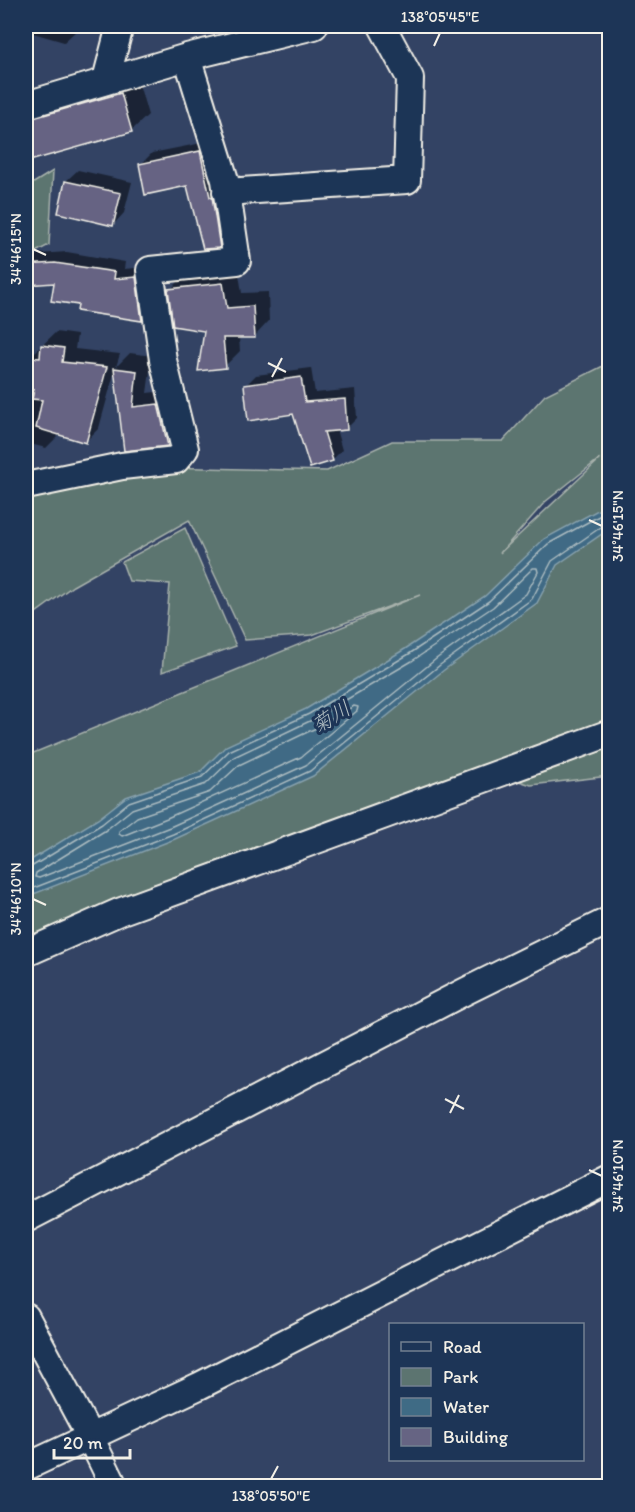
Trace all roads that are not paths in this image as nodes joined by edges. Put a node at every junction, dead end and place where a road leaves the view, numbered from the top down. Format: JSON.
{"nodes":[{"id":1,"x":120,"y":26,"type":"edge"},
{"id":2,"x":314,"y":26,"type":"edge"},
{"id":3,"x":382,"y":26,"type":"edge"},
{"id":4,"x":187,"y":57,"type":"junction"},
{"id":5,"x":106,"y":80,"type":"junction"},
{"id":6,"x":26,"y":105,"type":"edge"},
{"id":7,"x":226,"y":192,"type":"junction"},
{"id":8,"x":26,"y":486,"type":"edge"},
{"id":9,"x":609,"y":733,"type":"edge"},
{"id":10,"x":609,"y":920,"type":"edge"},
{"id":11,"x":26,"y":953,"type":"edge"},
{"id":12,"x":609,"y":1178,"type":"edge"},
{"id":13,"x":26,"y":1219,"type":"edge"},
{"id":14,"x":26,"y":1317,"type":"edge"},
{"id":15,"x":89,"y":1436,"type":"junction"},
{"id":16,"x":26,"y":1467,"type":"edge"},
{"id":17,"x":114,"y":1486,"type":"edge"}],
"edges":[{"from":1,"to":5,"type":"street"},
{"from":2,"to":4,"type":"street"},
{"from":3,"to":7,"type":"street"},
{"from":4,"to":5,"type":"street"},
{"from":4,"to":7,"type":"street"},
{"from":5,"to":6,"type":"street"},
{"from":7,"to":8,"type":"street"},
{"from":9,"to":11,"type":"street"},
{"from":10,"to":13,"type":"street"},
{"from":12,"to":15,"type":"street"},
{"from":14,"to":15,"type":"street"},
{"from":15,"to":16,"type":"street"},
{"from":15,"to":17,"type":"street"}]}
